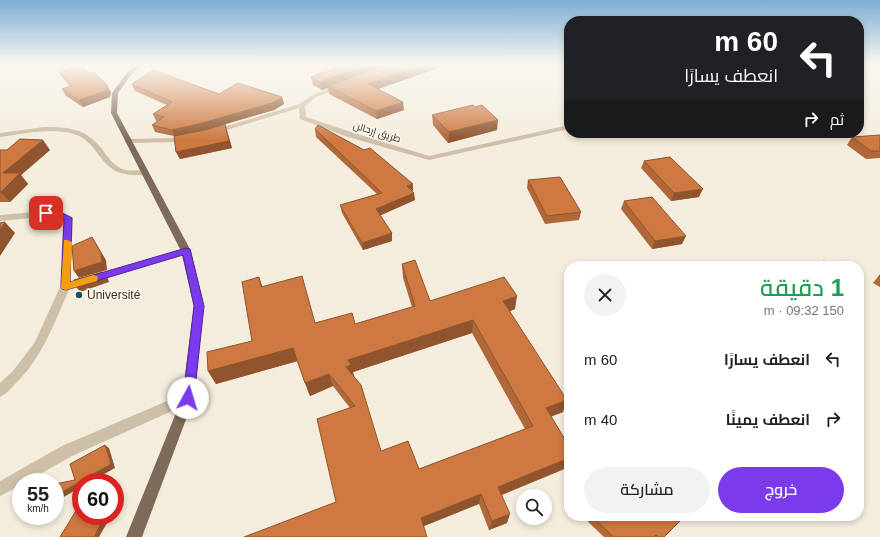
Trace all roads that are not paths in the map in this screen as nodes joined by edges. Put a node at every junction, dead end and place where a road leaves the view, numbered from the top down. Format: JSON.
{"nodes":[{"id":1,"x":118,"y":89,"type":"edge"},
{"id":2,"x":332,"y":89,"type":"edge"},
{"id":3,"x":302,"y":105,"type":"junction"},
{"id":4,"x":564,"y":128,"type":"edge"},
{"id":5,"x":0,"y":135,"type":"edge"},
{"id":6,"x":128,"y":141,"type":"junction"},
{"id":7,"x":145,"y":173,"type":"junction"},
{"id":8,"x":0,"y":218,"type":"edge"},
{"id":9,"x":186,"y":251,"type":"junction"},
{"id":10,"x":66,"y":287,"type":"junction"},
{"id":11,"x":0,"y":391,"type":"edge"},
{"id":12,"x":188,"y":398,"type":"junction"},
{"id":13,"x":0,"y":489,"type":"edge"},
{"id":14,"x":134,"y":537,"type":"edge"}],
"edges":[{"from":1,"to":6,"type":"main road"},
{"from":2,"to":3,"type":"street"},
{"from":3,"to":4,"type":"street","name":"طريق إرحالن"},
{"from":3,"to":6,"type":"street"},
{"from":5,"to":7,"type":"street"},
{"from":6,"to":7,"type":"main road"},
{"from":7,"to":9,"type":"main road"},
{"from":8,"to":10,"type":"street"},
{"from":9,"to":10,"type":"street"},
{"from":9,"to":12,"type":"main road"},
{"from":10,"to":11,"type":"street"},
{"from":12,"to":13,"type":"street"},
{"from":12,"to":14,"type":"main road"}]}
